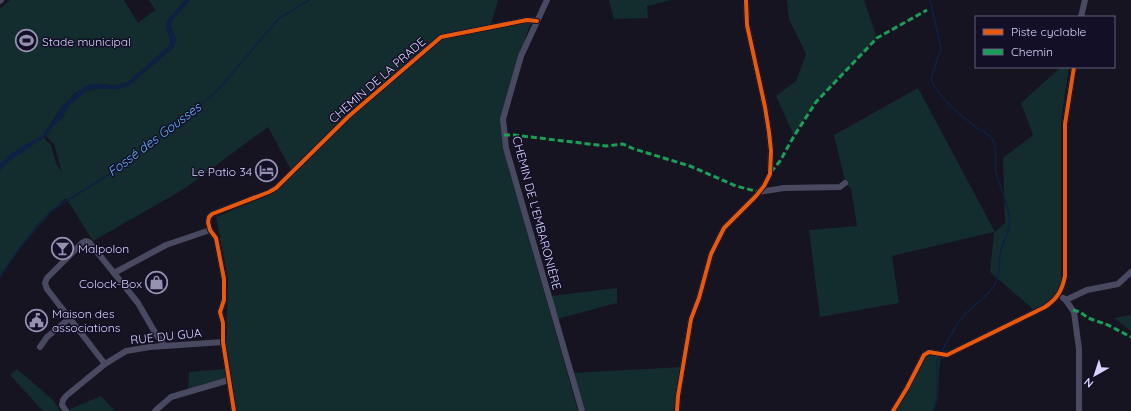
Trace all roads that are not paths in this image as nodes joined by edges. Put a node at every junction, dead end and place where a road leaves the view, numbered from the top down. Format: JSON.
{"nodes":[{"id":1,"x":547,"y":0,"type":"edge"},
{"id":2,"x":746,"y":0,"type":"edge"},
{"id":3,"x":1085,"y":0,"type":"edge"},
{"id":4,"x":1081,"y":16,"type":"edge"},
{"id":5,"x":537,"y":21,"type":"junction"},
{"id":6,"x":1074,"y":68,"type":"edge"},
{"id":7,"x":845,"y":183,"type":"dead end"},
{"id":8,"x":759,"y":192,"type":"junction"},
{"id":9,"x":210,"y":230,"type":"junction"},
{"id":10,"x":114,"y":272,"type":"junction"},
{"id":11,"x":1131,"y":272,"type":"edge"},
{"id":12,"x":1059,"y":294,"type":"junction"},
{"id":13,"x":1064,"y":299,"type":"junction"},
{"id":14,"x":70,"y":318,"type":"junction"},
{"id":15,"x":157,"y":336,"type":"junction"},
{"id":16,"x":223,"y":342,"type":"junction"},
{"id":17,"x":165,"y":346,"type":"junction"},
{"id":18,"x":40,"y":347,"type":"dead end"},
{"id":19,"x":154,"y":347,"type":"junction"},
{"id":20,"x":105,"y":364,"type":"junction"},
{"id":21,"x":228,"y":380,"type":"junction"},
{"id":22,"x":66,"y":411,"type":"edge"},
{"id":23,"x":155,"y":411,"type":"edge"},
{"id":24,"x":234,"y":411,"type":"edge"},
{"id":25,"x":582,"y":411,"type":"edge"},
{"id":26,"x":677,"y":411,"type":"edge"},
{"id":27,"x":893,"y":411,"type":"edge"},
{"id":28,"x":1079,"y":411,"type":"edge"}],
"edges":[{"from":1,"to":5,"type":"street","name":"CHEMIN DE L'EMBARONIÈRE"},
{"from":2,"to":8,"type":"street"},
{"from":3,"to":4,"type":"street"},
{"from":5,"to":9,"type":"street","name":"CHEMIN DE LA PRADE"},
{"from":5,"to":25,"type":"street","name":"CHEMIN DE L'EMBARONIÈRE"},
{"from":6,"to":12,"type":"street"},
{"from":7,"to":8,"type":"street"},
{"from":8,"to":26,"type":"street"},
{"from":9,"to":10,"type":"street"},
{"from":9,"to":16,"type":"street"},
{"from":10,"to":14,"type":"street"},
{"from":10,"to":15,"type":"street"},
{"from":11,"to":13,"type":"street"},
{"from":12,"to":13,"type":"street"},
{"from":12,"to":27,"type":"street"},
{"from":13,"to":28,"type":"street"},
{"from":14,"to":18,"type":"street"},
{"from":14,"to":20,"type":"street"},
{"from":15,"to":17,"type":"street"},
{"from":15,"to":19,"type":"street"},
{"from":16,"to":17,"type":"street","name":"RUE DU GUA"},
{"from":16,"to":21,"type":"street"},
{"from":17,"to":19,"type":"street","name":"RUE DU GUA"},
{"from":19,"to":20,"type":"street","name":"RUE DU GUA"},
{"from":20,"to":22,"type":"street","name":"RUE DU GUA"},
{"from":21,"to":23,"type":"street"},
{"from":21,"to":24,"type":"street"}]}
